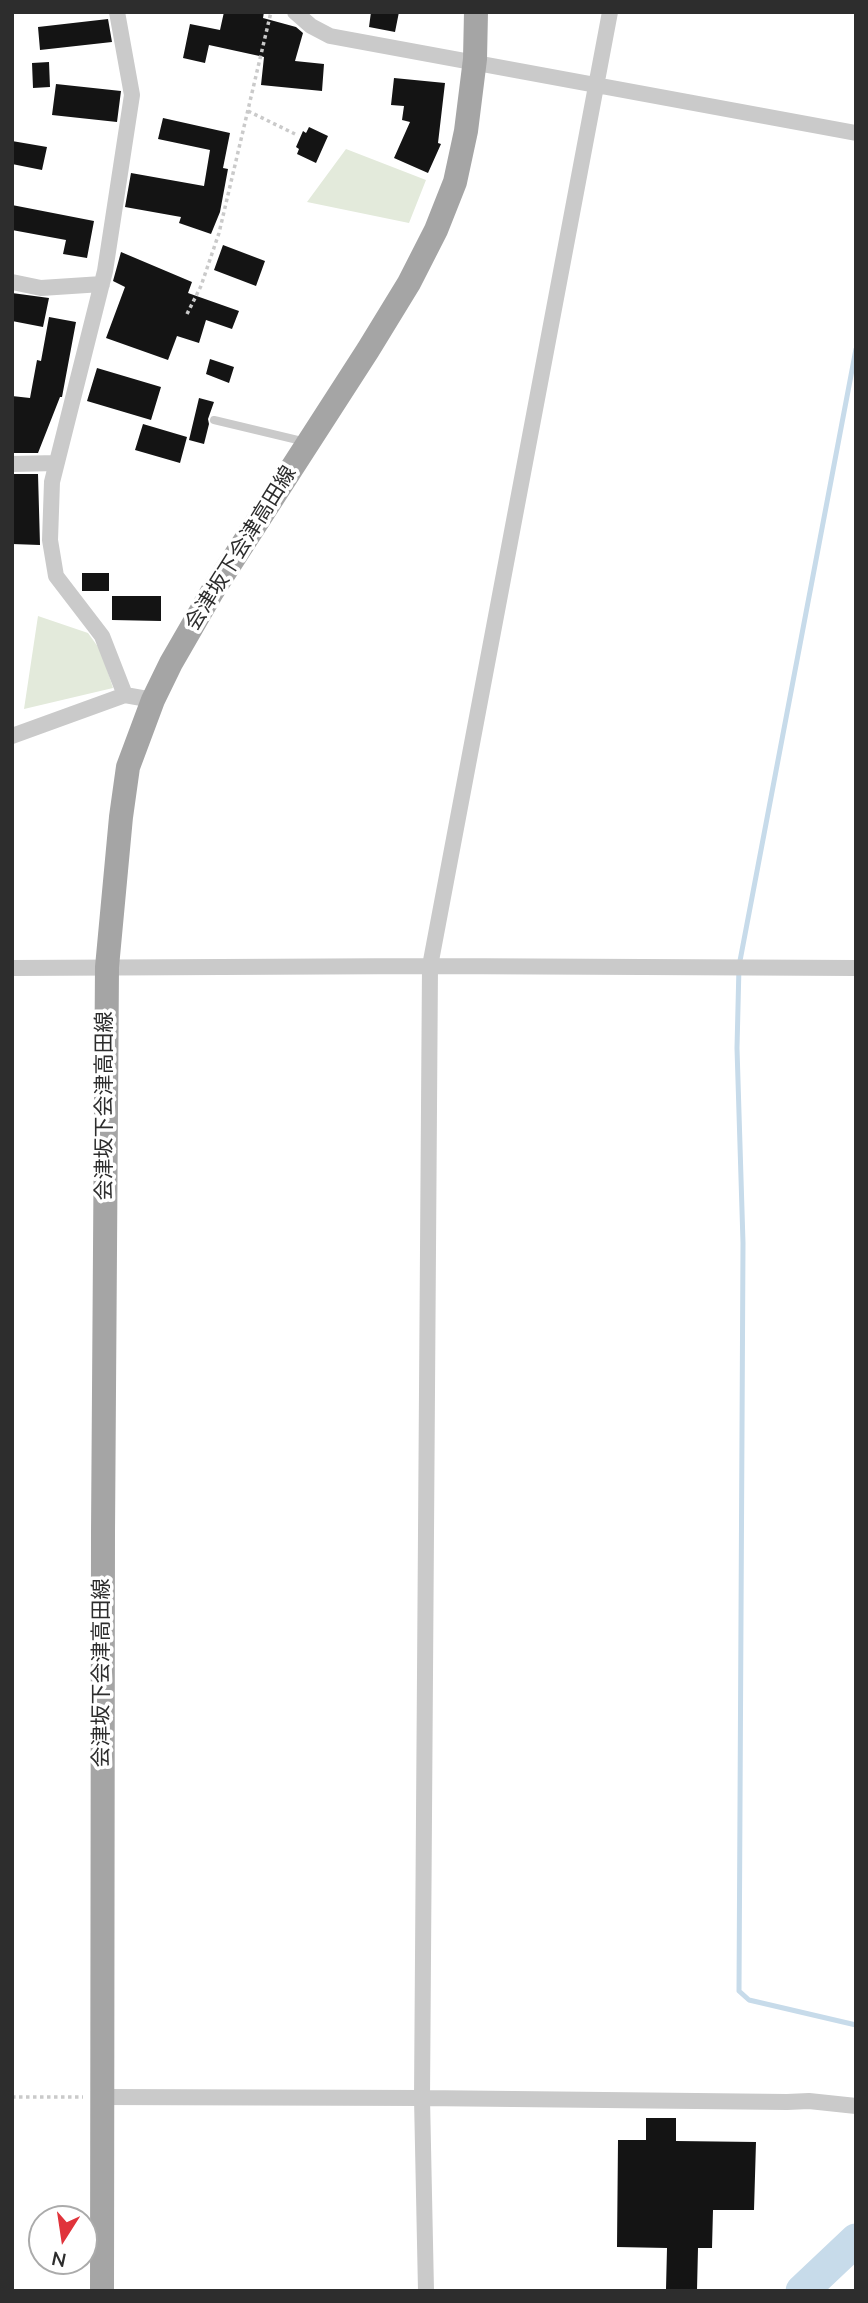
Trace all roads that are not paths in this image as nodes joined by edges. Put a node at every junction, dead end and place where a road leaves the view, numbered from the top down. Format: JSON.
{"nodes":[{"id":1,"x":117,"y":12,"type":"edge"},
{"id":2,"x":295,"y":12,"type":"edge"},
{"id":3,"x":476,"y":12,"type":"edge"},
{"id":4,"x":610,"y":12,"type":"edge"},
{"id":5,"x":475,"y":63,"type":"junction"},
{"id":6,"x":596,"y":84,"type":"junction"},
{"id":7,"x":856,"y":133,"type":"edge"},
{"id":8,"x":12,"y":282,"type":"edge"},
{"id":9,"x":102,"y":284,"type":"junction"},
{"id":10,"x":214,"y":420,"type":"dead end"},
{"id":11,"x":309,"y":443,"type":"junction"},
{"id":12,"x":56,"y":463,"type":"junction"},
{"id":13,"x":12,"y":464,"type":"edge"},
{"id":14,"x":125,"y":695,"type":"junction"},
{"id":15,"x":153,"y":700,"type":"junction"},
{"id":16,"x":12,"y":736,"type":"edge"},
{"id":17,"x":430,"y":966,"type":"junction"},
{"id":18,"x":107,"y":967,"type":"junction"},
{"id":19,"x":12,"y":968,"type":"edge"},
{"id":20,"x":856,"y":968,"type":"edge"},
{"id":21,"x":102,"y":2097,"type":"junction"},
{"id":22,"x":422,"y":2098,"type":"junction"},
{"id":23,"x":856,"y":2106,"type":"edge"},
{"id":24,"x":102,"y":2291,"type":"edge"},
{"id":25,"x":426,"y":2291,"type":"edge"}],
"edges":[{"from":1,"to":9,"type":"street"},
{"from":2,"to":5,"type":"street"},
{"from":3,"to":5,"type":"main road","name":"会津坂下会津高田線"},
{"from":4,"to":6,"type":"street"},
{"from":5,"to":6,"type":"street"},
{"from":5,"to":11,"type":"main road","name":"会津坂下会津高田線"},
{"from":6,"to":7,"type":"street"},
{"from":6,"to":17,"type":"street"},
{"from":8,"to":9,"type":"street"},
{"from":9,"to":12,"type":"street"},
{"from":10,"to":11,"type":"lane"},
{"from":11,"to":15,"type":"main road","name":"会津坂下会津高田線"},
{"from":12,"to":13,"type":"street"},
{"from":12,"to":14,"type":"street"},
{"from":14,"to":15,"type":"street"},
{"from":14,"to":16,"type":"street"},
{"from":15,"to":18,"type":"main road","name":"会津坂下会津高田線"},
{"from":17,"to":18,"type":"street"},
{"from":17,"to":20,"type":"street"},
{"from":17,"to":22,"type":"street"},
{"from":18,"to":19,"type":"street"},
{"from":18,"to":21,"type":"main road","name":"会津坂下会津高田線"},
{"from":21,"to":22,"type":"street"},
{"from":21,"to":24,"type":"main road","name":"会津坂下会津高田線"},
{"from":22,"to":23,"type":"street"},
{"from":22,"to":25,"type":"street"}]}
